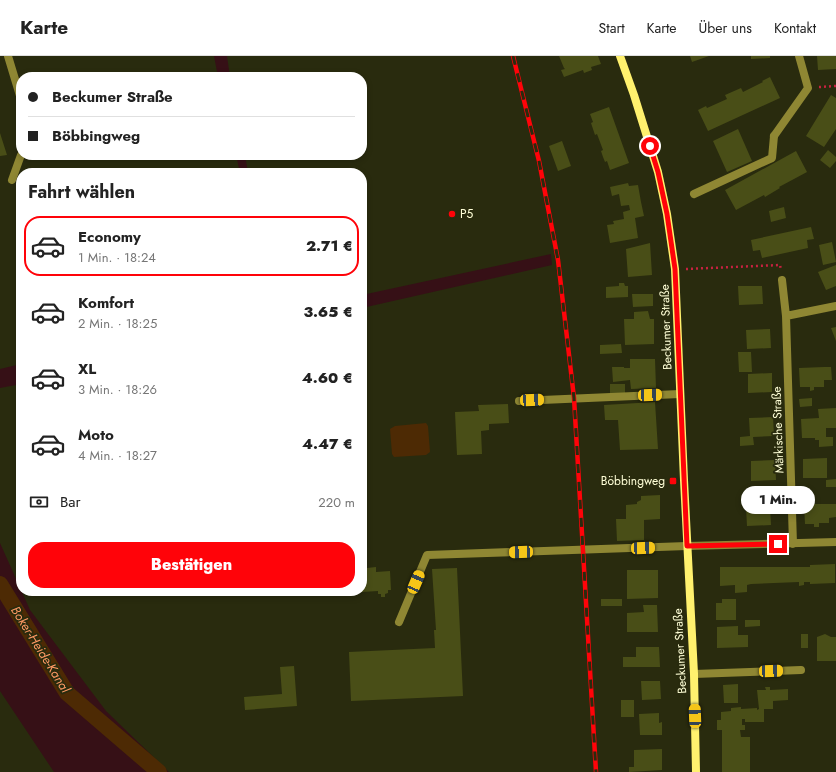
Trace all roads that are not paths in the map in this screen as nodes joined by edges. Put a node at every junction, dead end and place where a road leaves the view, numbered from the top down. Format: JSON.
{"nodes":[{"id":1,"x":8,"y":56,"type":"edge"},
{"id":2,"x":620,"y":56,"type":"edge"},
{"id":3,"x":799,"y":56,"type":"edge"},
{"id":4,"x":16,"y":82,"type":"edge"},
{"id":5,"x":16,"y":169,"type":"edge"},
{"id":6,"x":12,"y":180,"type":"dead end"},
{"id":7,"x":694,"y":194,"type":"dead end"},
{"id":8,"x":782,"y":280,"type":"road end"},
{"id":9,"x":836,"y":306,"type":"edge"},
{"id":10,"x":786,"y":316,"type":"junction"},
{"id":11,"x":680,"y":394,"type":"junction"},
{"id":12,"x":519,"y":401,"type":"dead end"},
{"id":13,"x":836,"y":542,"type":"edge"},
{"id":14,"x":794,"y":544,"type":"junction"},
{"id":15,"x":687,"y":546,"type":"junction"},
{"id":16,"x":399,"y":622,"type":"dead end"},
{"id":17,"x":801,"y":670,"type":"dead end"},
{"id":18,"x":694,"y":674,"type":"junction"},
{"id":19,"x":696,"y":772,"type":"edge"}],
"edges":[{"from":1,"to":4,"type":"street"},
{"from":2,"to":11,"type":"main road","name":"Beckumer Straße"},
{"from":3,"to":7,"type":"street"},
{"from":5,"to":6,"type":"street"},
{"from":8,"to":10,"type":"street","name":"Märkische Straße"},
{"from":9,"to":10,"type":"street"},
{"from":10,"to":14,"type":"street","name":"Märkische Straße"},
{"from":11,"to":12,"type":"street"},
{"from":11,"to":15,"type":"main road","name":"Beckumer Straße"},
{"from":13,"to":14,"type":"street"},
{"from":14,"to":15,"type":"street"},
{"from":15,"to":16,"type":"street"},
{"from":15,"to":18,"type":"main road","name":"Beckumer Straße"},
{"from":17,"to":18,"type":"street"},
{"from":18,"to":19,"type":"main road","name":"Beckumer Straße"}]}
